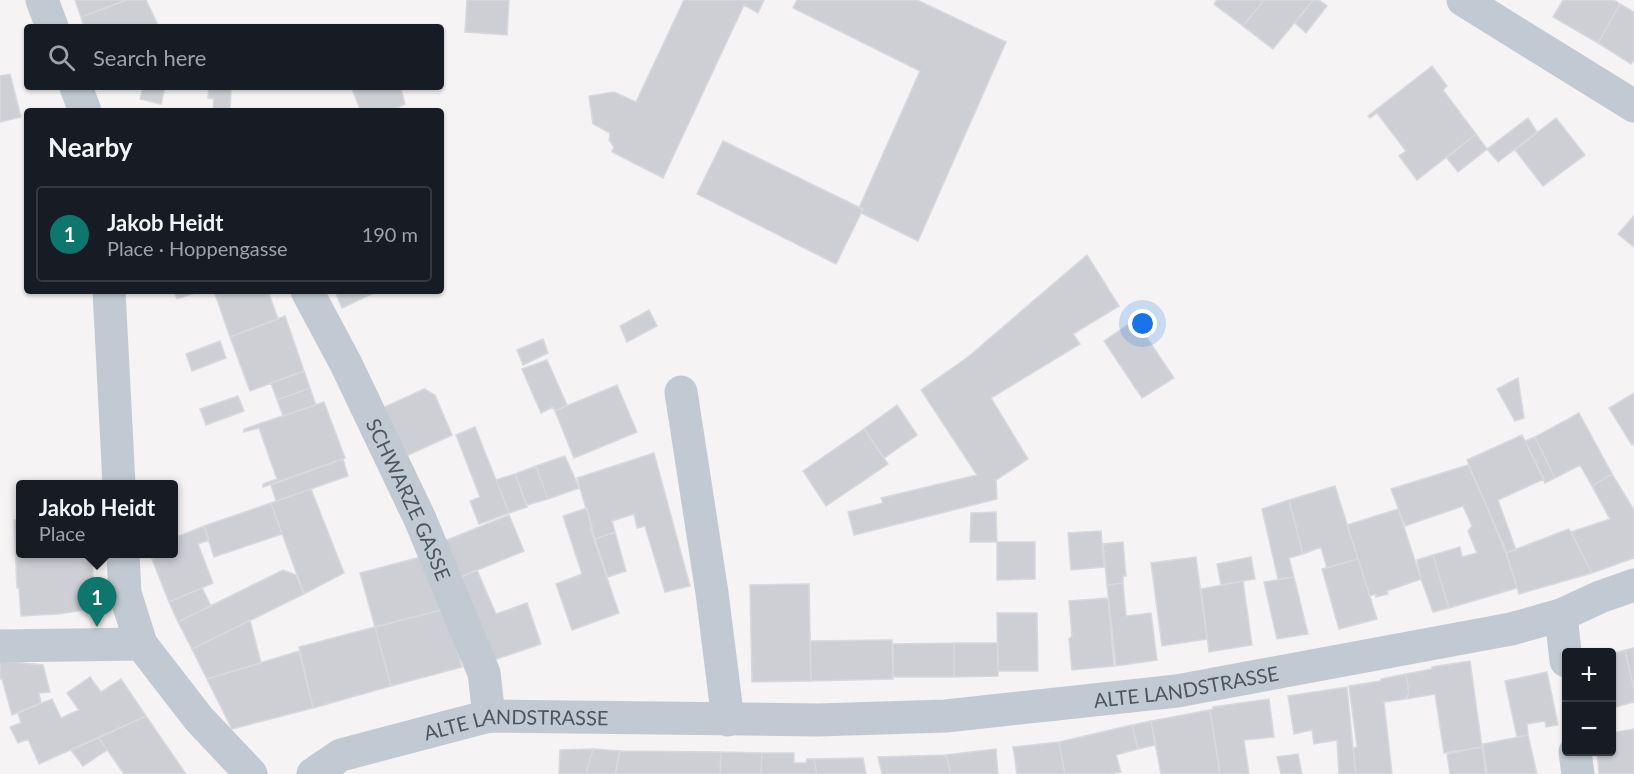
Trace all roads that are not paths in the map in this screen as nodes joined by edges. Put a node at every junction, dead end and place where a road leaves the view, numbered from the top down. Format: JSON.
{"nodes":[{"id":1,"x":42,"y":0,"type":"edge"},
{"id":2,"x":1463,"y":0,"type":"edge"},
{"id":3,"x":51,"y":24,"type":"edge"},
{"id":4,"x":76,"y":90,"type":"edge"},
{"id":5,"x":1634,"y":106,"type":"edge"},
{"id":6,"x":84,"y":108,"type":"edge"},
{"id":7,"x":109,"y":294,"type":"edge"},
{"id":8,"x":309,"y":294,"type":"edge"},
{"id":9,"x":681,"y":392,"type":"dead end"},
{"id":10,"x":119,"y":480,"type":"edge"},
{"id":11,"x":123,"y":558,"type":"edge"},
{"id":12,"x":1634,"y":585,"type":"edge"},
{"id":13,"x":1562,"y":615,"type":"junction"},
{"id":14,"x":141,"y":644,"type":"junction"},
{"id":15,"x":0,"y":646,"type":"edge"},
{"id":16,"x":1565,"y":648,"type":"edge"},
{"id":17,"x":489,"y":716,"type":"junction"},
{"id":18,"x":728,"y":720,"type":"junction"},
{"id":19,"x":1576,"y":756,"type":"edge"},
{"id":20,"x":251,"y":774,"type":"edge"},
{"id":21,"x":314,"y":774,"type":"edge"},
{"id":22,"x":1578,"y":774,"type":"edge"}],
"edges":[{"from":1,"to":3,"type":"street"},
{"from":2,"to":5,"type":"street"},
{"from":4,"to":6,"type":"street"},
{"from":7,"to":10,"type":"street"},
{"from":8,"to":17,"type":"street","name":"SCHWARZE GASSE"},
{"from":9,"to":18,"type":"street"},
{"from":11,"to":14,"type":"street"},
{"from":12,"to":13,"type":"street","name":"ALTE LANDSTRASSE"},
{"from":13,"to":16,"type":"street"},
{"from":13,"to":18,"type":"street","name":"ALTE LANDSTRASSE"},
{"from":14,"to":15,"type":"street"},
{"from":14,"to":20,"type":"street"},
{"from":17,"to":18,"type":"street","name":"ALTE LANDSTRASSE"},
{"from":17,"to":21,"type":"street","name":"ALTE LANDSTRASSE"},
{"from":19,"to":22,"type":"street"}]}
